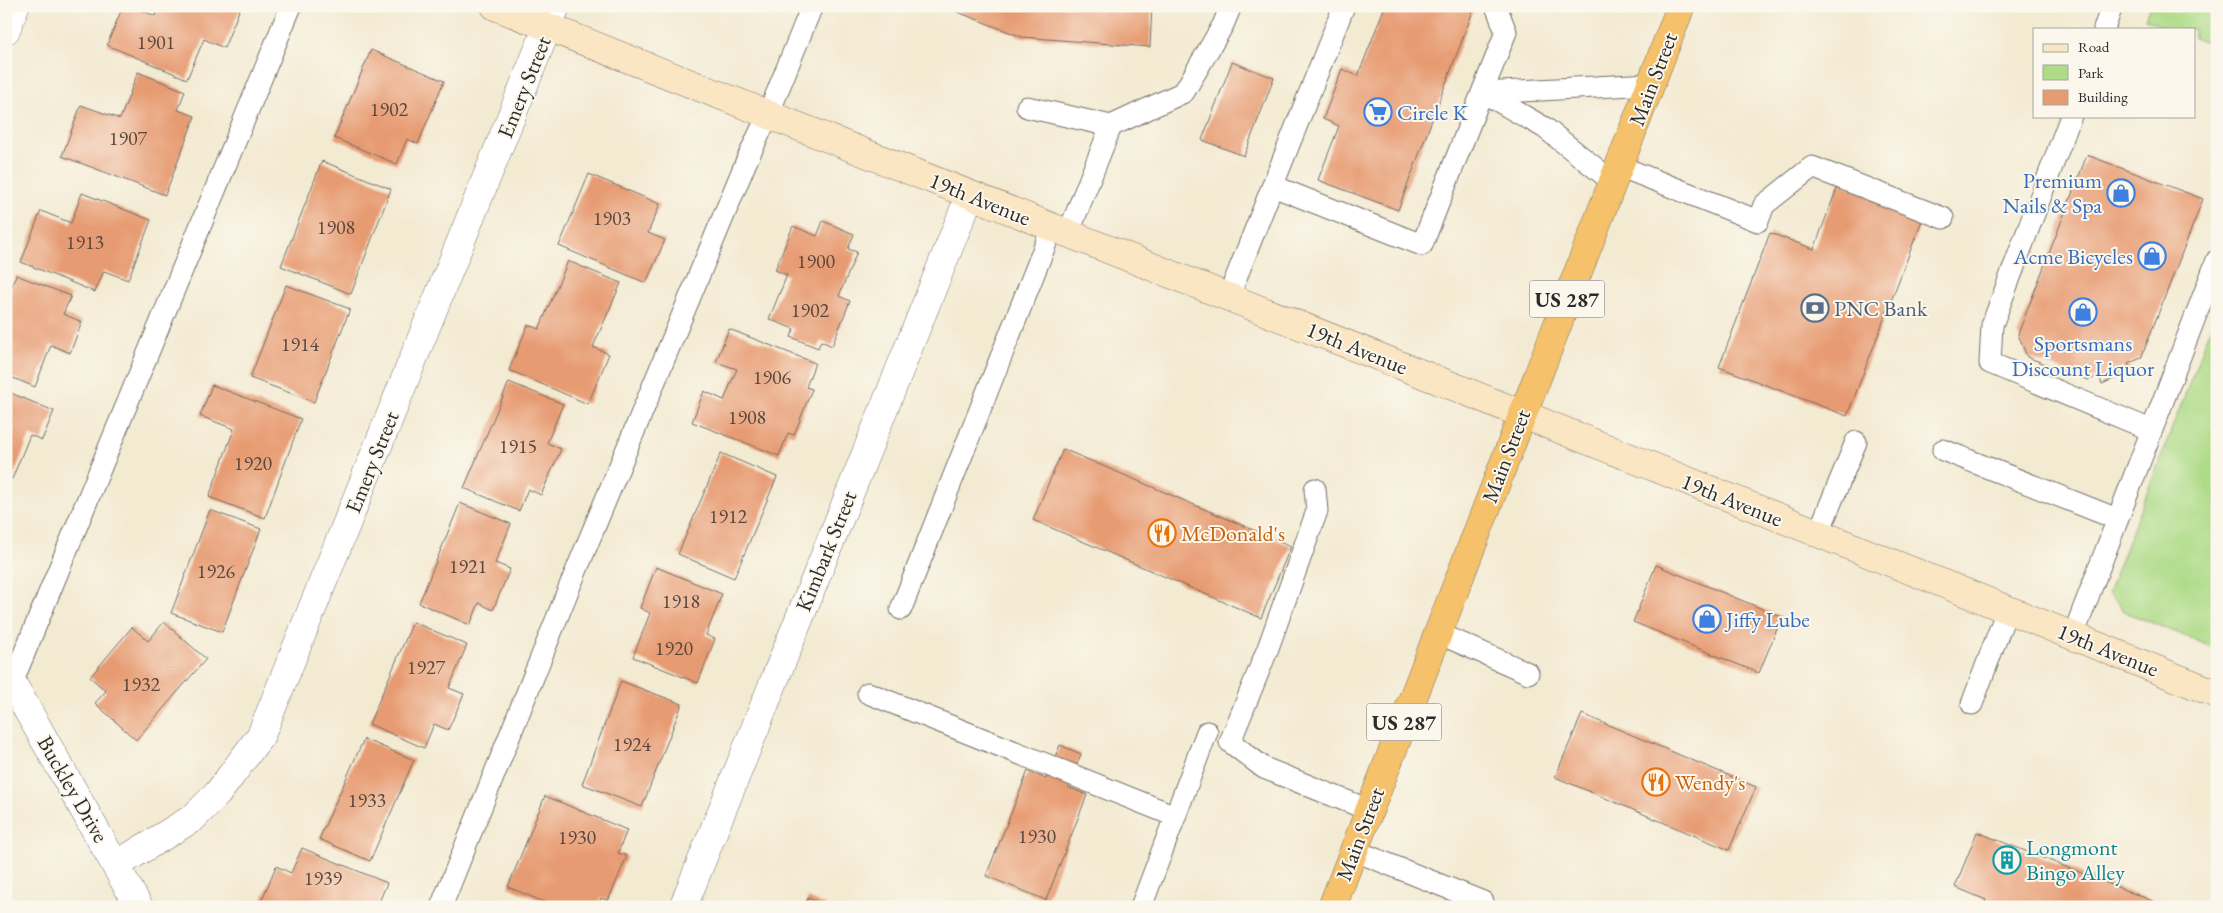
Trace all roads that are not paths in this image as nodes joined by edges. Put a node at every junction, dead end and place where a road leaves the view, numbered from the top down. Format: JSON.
{"nodes":[{"id":1,"x":16,"y":6,"type":"edge"},
{"id":2,"x":291,"y":6,"type":"edge"},
{"id":3,"x":495,"y":6,"type":"edge"},
{"id":4,"x":812,"y":6,"type":"edge"},
{"id":5,"x":1231,"y":6,"type":"edge"},
{"id":6,"x":1344,"y":6,"type":"edge"},
{"id":7,"x":1496,"y":6,"type":"edge"},
{"id":8,"x":1681,"y":6,"type":"edge"},
{"id":9,"x":2112,"y":6,"type":"edge"},
{"id":10,"x":552,"y":17,"type":"edge"},
{"id":11,"x":2104,"y":28,"type":"edge"},
{"id":12,"x":6,"y":30,"type":"edge"},
{"id":13,"x":1651,"y":84,"type":"junction"},
{"id":14,"x":1484,"y":93,"type":"junction"},
{"id":15,"x":1027,"y":107,"type":"dead end"},
{"id":16,"x":768,"y":115,"type":"junction"},
{"id":17,"x":2070,"y":118,"type":"edge"},
{"id":18,"x":1111,"y":126,"type":"junction"},
{"id":19,"x":1616,"y":174,"type":"junction"},
{"id":20,"x":1272,"y":186,"type":"junction"},
{"id":21,"x":970,"y":195,"type":"junction"},
{"id":22,"x":1943,"y":218,"type":"dead end"},
{"id":23,"x":1060,"y":231,"type":"junction"},
{"id":24,"x":2217,"y":260,"type":"edge"},
{"id":25,"x":1228,"y":298,"type":"junction"},
{"id":26,"x":1522,"y":416,"type":"junction"},
{"id":27,"x":2152,"y":430,"type":"junction"},
{"id":28,"x":1856,"y":442,"type":"dead end"},
{"id":29,"x":1943,"y":450,"type":"dead end"},
{"id":30,"x":1315,"y":489,"type":"dead end"},
{"id":31,"x":2117,"y":519,"type":"junction"},
{"id":32,"x":1818,"y":534,"type":"junction"},
{"id":33,"x":901,"y":609,"type":"dead end"},
{"id":34,"x":2007,"y":610,"type":"junction"},
{"id":35,"x":1438,"y":633,"type":"junction"},
{"id":36,"x":2073,"y":636,"type":"junction"},
{"id":37,"x":1528,"y":673,"type":"dead end"},
{"id":38,"x":9,"y":678,"type":"edge"},
{"id":39,"x":868,"y":693,"type":"dead end"},
{"id":40,"x":2217,"y":694,"type":"edge"},
{"id":41,"x":1972,"y":704,"type":"dead end"},
{"id":42,"x":1207,"y":732,"type":"dead end"},
{"id":43,"x":1369,"y":810,"type":"junction"},
{"id":44,"x":1175,"y":816,"type":"junction"},
{"id":45,"x":1353,"y":850,"type":"junction"},
{"id":46,"x":116,"y":864,"type":"junction"},
{"id":47,"x":1483,"y":902,"type":"dead end"},
{"id":48,"x":138,"y":907,"type":"edge"},
{"id":49,"x":441,"y":907,"type":"edge"},
{"id":50,"x":683,"y":907,"type":"edge"},
{"id":51,"x":1141,"y":907,"type":"edge"},
{"id":52,"x":1332,"y":907,"type":"edge"}],
"edges":[{"from":1,"to":12,"type":"street"},
{"from":2,"to":38,"type":"lane"},
{"from":3,"to":10,"type":"street","name":"19th Avenue"},
{"from":4,"to":16,"type":"lane"},
{"from":5,"to":18,"type":"lane"},
{"from":6,"to":20,"type":"lane"},
{"from":7,"to":14,"type":"lane"},
{"from":8,"to":13,"type":"highway","name":"Main Street","number":"US 287"},
{"from":9,"to":11,"type":"lane"},
{"from":10,"to":16,"type":"street","name":"19th Avenue"},
{"from":10,"to":46,"type":"street","name":"Emery Street"},
{"from":13,"to":14,"type":"lane"},
{"from":13,"to":19,"type":"highway","name":"Main Street","number":"US 287"},
{"from":14,"to":19,"type":"lane"},
{"from":14,"to":20,"type":"lane"},
{"from":15,"to":18,"type":"lane"},
{"from":16,"to":21,"type":"street","name":"19th Avenue"},
{"from":16,"to":49,"type":"lane"},
{"from":17,"to":27,"type":"lane"},
{"from":18,"to":23,"type":"lane"},
{"from":19,"to":22,"type":"lane"},
{"from":19,"to":26,"type":"highway","name":"Main Street","number":"US 287"},
{"from":20,"to":25,"type":"lane"},
{"from":21,"to":23,"type":"street","name":"19th Avenue"},
{"from":21,"to":50,"type":"street","name":"Kimbark Street"},
{"from":23,"to":25,"type":"street","name":"19th Avenue"},
{"from":23,"to":33,"type":"lane"},
{"from":24,"to":27,"type":"lane"},
{"from":25,"to":26,"type":"street","name":"19th Avenue"},
{"from":26,"to":32,"type":"street","name":"19th Avenue"},
{"from":26,"to":35,"type":"highway","name":"Main Street","number":"US 287"},
{"from":27,"to":31,"type":"lane"},
{"from":28,"to":32,"type":"lane"},
{"from":29,"to":31,"type":"lane"},
{"from":30,"to":43,"type":"lane"},
{"from":31,"to":36,"type":"lane"},
{"from":32,"to":34,"type":"street","name":"19th Avenue"},
{"from":34,"to":36,"type":"street","name":"19th Avenue"},
{"from":34,"to":41,"type":"lane"},
{"from":35,"to":37,"type":"lane"},
{"from":35,"to":43,"type":"highway","name":"Main Street","number":"US 287"},
{"from":36,"to":40,"type":"street","name":"19th Avenue"},
{"from":38,"to":46,"type":"street","name":"Buckley Drive"},
{"from":39,"to":44,"type":"lane"},
{"from":42,"to":44,"type":"lane"},
{"from":43,"to":45,"type":"highway","name":"Main Street","number":"US 287"},
{"from":44,"to":51,"type":"lane"},
{"from":45,"to":47,"type":"lane"},
{"from":45,"to":52,"type":"highway","name":"Main Street","number":"US 287"},
{"from":46,"to":48,"type":"street","name":"Buckley Drive"}]}
